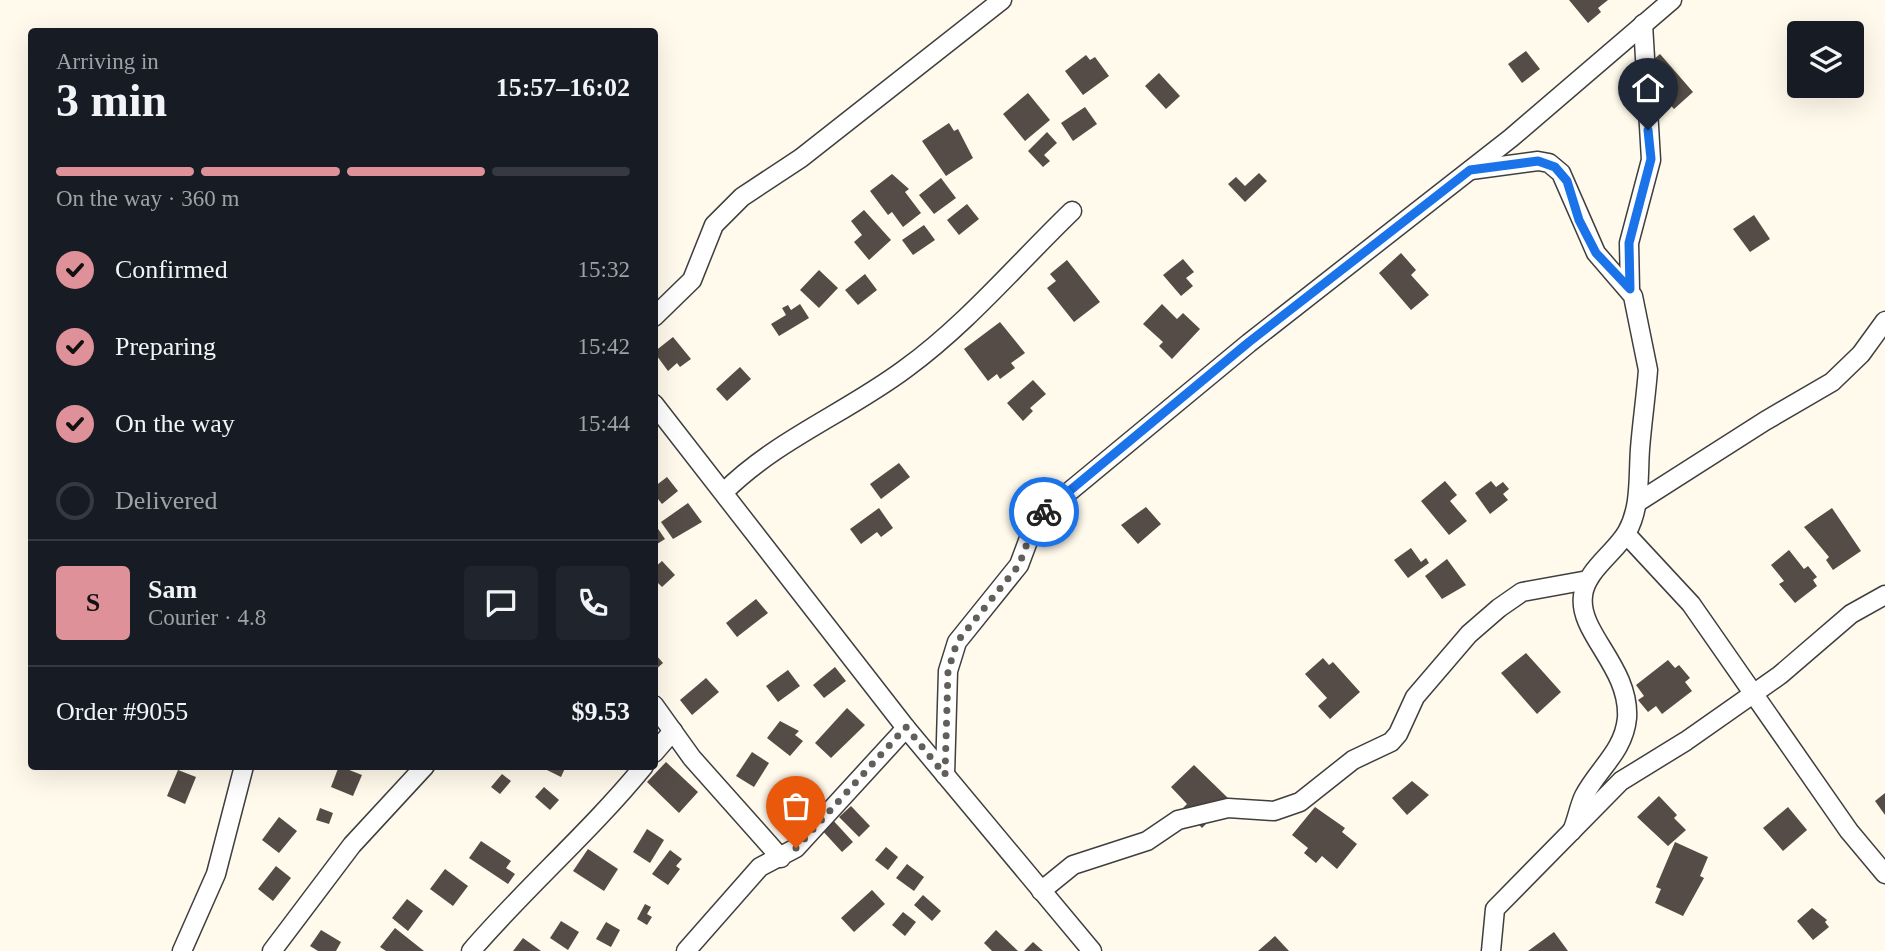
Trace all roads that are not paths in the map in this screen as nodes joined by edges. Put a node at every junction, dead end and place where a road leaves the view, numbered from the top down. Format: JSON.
{"nodes":[{"id":1,"x":1002,"y":0,"type":"edge"},
{"id":2,"x":1672,"y":0,"type":"edge"},
{"id":3,"x":1643,"y":24,"type":"junction"},
{"id":4,"x":1470,"y":170,"type":"junction"},
{"id":5,"x":1072,"y":211,"type":"dead end"},
{"id":6,"x":1630,"y":289,"type":"junction"},
{"id":7,"x":658,"y":313,"type":"edge"},
{"id":8,"x":1885,"y":321,"type":"edge"},
{"id":9,"x":658,"y":409,"type":"edge"},
{"id":10,"x":724,"y":492,"type":"junction"},
{"id":11,"x":1638,"y":502,"type":"junction"},
{"id":12,"x":1626,"y":534,"type":"junction"},
{"id":13,"x":1588,"y":580,"type":"junction"},
{"id":14,"x":1885,"y":595,"type":"edge"},
{"id":15,"x":1752,"y":694,"type":"junction"},
{"id":16,"x":658,"y":710,"type":"edge"},
{"id":17,"x":906,"y":727,"type":"junction"},
{"id":18,"x":673,"y":730,"type":"junction"},
{"id":19,"x":658,"y":748,"type":"edge"},
{"id":20,"x":243,"y":770,"type":"edge"},
{"id":21,"x":421,"y":770,"type":"edge"},
{"id":22,"x":641,"y":770,"type":"edge"},
{"id":23,"x":945,"y":775,"type":"junction"},
{"id":24,"x":1572,"y":831,"type":"junction"},
{"id":25,"x":781,"y":858,"type":"junction"},
{"id":26,"x":1885,"y":874,"type":"edge"},
{"id":27,"x":1041,"y":891,"type":"junction"},
{"id":28,"x":182,"y":951,"type":"edge"},
{"id":29,"x":272,"y":951,"type":"edge"},
{"id":30,"x":471,"y":951,"type":"edge"},
{"id":31,"x":686,"y":951,"type":"edge"},
{"id":32,"x":1092,"y":951,"type":"edge"},
{"id":33,"x":1491,"y":951,"type":"edge"}],
"edges":[{"from":1,"to":7,"type":"street"},
{"from":2,"to":3,"type":"street"},
{"from":3,"to":4,"type":"street"},
{"from":3,"to":6,"type":"street"},
{"from":4,"to":6,"type":"street"},
{"from":4,"to":23,"type":"street"},
{"from":5,"to":10,"type":"street"},
{"from":6,"to":11,"type":"street"},
{"from":8,"to":11,"type":"street"},
{"from":9,"to":10,"type":"street"},
{"from":10,"to":17,"type":"street"},
{"from":11,"to":12,"type":"street"},
{"from":12,"to":13,"type":"street"},
{"from":12,"to":15,"type":"street"},
{"from":13,"to":24,"type":"street"},
{"from":13,"to":27,"type":"street"},
{"from":14,"to":15,"type":"street"},
{"from":15,"to":24,"type":"street"},
{"from":15,"to":26,"type":"street"},
{"from":16,"to":18,"type":"street"},
{"from":17,"to":23,"type":"street"},
{"from":17,"to":25,"type":"street"},
{"from":18,"to":19,"type":"street"},
{"from":18,"to":25,"type":"street"},
{"from":20,"to":28,"type":"street"},
{"from":21,"to":29,"type":"street"},
{"from":22,"to":30,"type":"street"},
{"from":23,"to":27,"type":"street"},
{"from":24,"to":33,"type":"street"},
{"from":25,"to":31,"type":"street"},
{"from":27,"to":32,"type":"street"}]}
